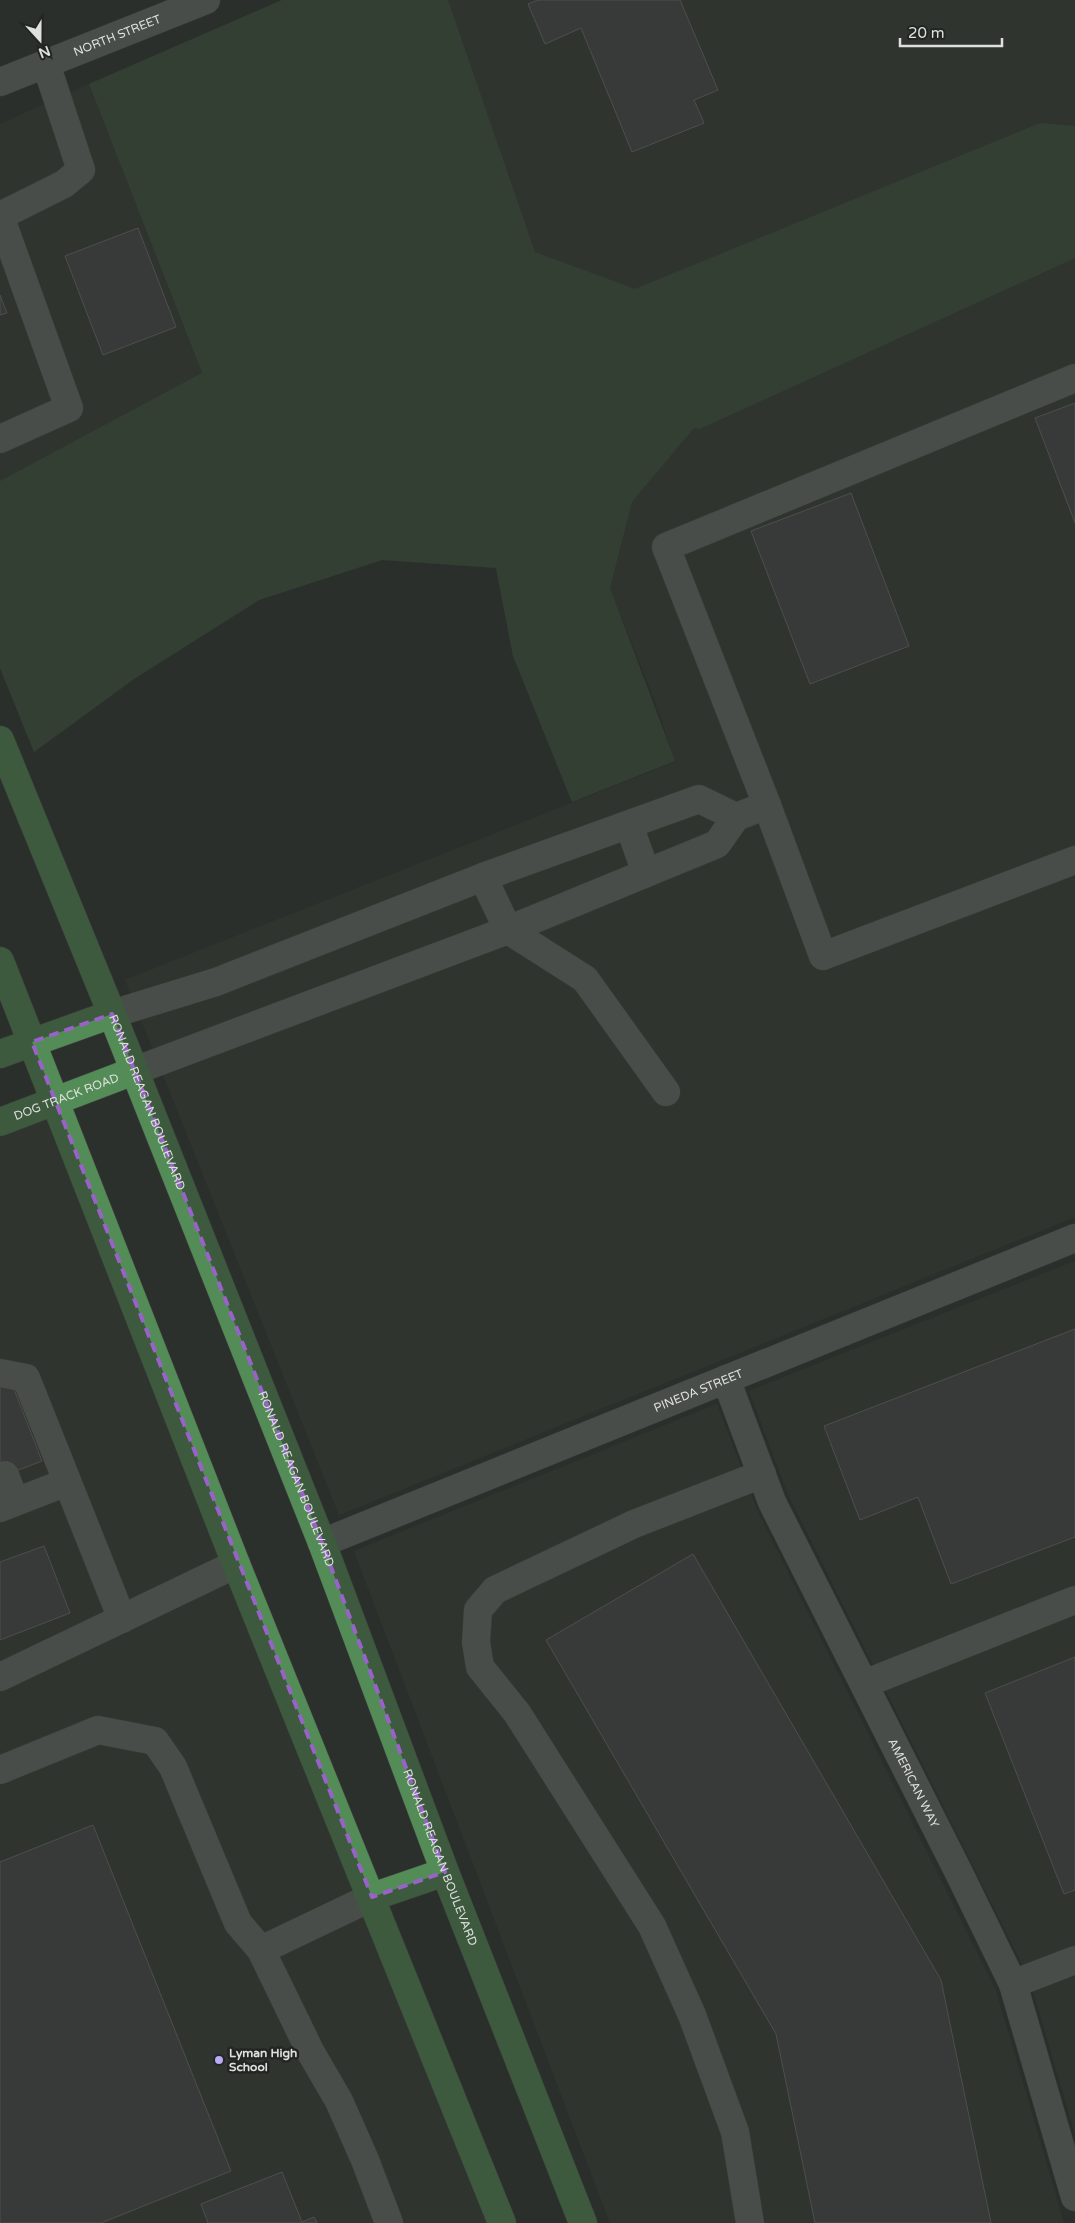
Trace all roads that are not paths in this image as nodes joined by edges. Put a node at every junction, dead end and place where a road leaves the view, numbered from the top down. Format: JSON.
{"nodes":[{"id":1,"x":206,"y":0,"type":"edge"},
{"id":2,"x":46,"y":64,"type":"junction"},
{"id":3,"x":0,"y":82,"type":"edge"},
{"id":4,"x":0,"y":216,"type":"edge"},
{"id":5,"x":1075,"y":378,"type":"edge"},
{"id":6,"x":0,"y":438,"type":"edge"},
{"id":7,"x":0,"y":740,"type":"edge"},
{"id":8,"x":767,"y":805,"type":"junction"},
{"id":9,"x":736,"y":817,"type":"junction"},
{"id":10,"x":629,"y":825,"type":"junction"},
{"id":11,"x":1075,"y":860,"type":"edge"},
{"id":12,"x":646,"y":873,"type":"junction"},
{"id":13,"x":483,"y":877,"type":"junction"},
{"id":14,"x":508,"y":930,"type":"junction"},
{"id":15,"x":0,"y":961,"type":"edge"},
{"id":16,"x":112,"y":1014,"type":"junction"},
{"id":17,"x":32,"y":1042,"type":"junction"},
{"id":18,"x":0,"y":1054,"type":"edge"},
{"id":19,"x":134,"y":1071,"type":"junction"},
{"id":20,"x":666,"y":1092,"type":"dead end"},
{"id":21,"x":54,"y":1102,"type":"junction"},
{"id":22,"x":0,"y":1122,"type":"edge"},
{"id":23,"x":1075,"y":1238,"type":"edge"},
{"id":24,"x":0,"y":1372,"type":"edge"},
{"id":25,"x":726,"y":1379,"type":"junction"},
{"id":26,"x":762,"y":1474,"type":"junction"},
{"id":27,"x":5,"y":1475,"type":"dead end"},
{"id":28,"x":67,"y":1482,"type":"junction"},
{"id":29,"x":8,"y":1505,"type":"edge"},
{"id":30,"x":322,"y":1543,"type":"junction"},
{"id":31,"x":236,"y":1564,"type":"junction"},
{"id":32,"x":1075,"y":1600,"type":"edge"},
{"id":33,"x":122,"y":1619,"type":"junction"},
{"id":34,"x":0,"y":1677,"type":"edge"},
{"id":35,"x":864,"y":1684,"type":"junction"},
{"id":36,"x":0,"y":1770,"type":"edge"},
{"id":37,"x":445,"y":1872,"type":"junction"},
{"id":38,"x":372,"y":1898,"type":"junction"},
{"id":39,"x":261,"y":1950,"type":"junction"},
{"id":40,"x":1075,"y":1960,"type":"edge"},
{"id":41,"x":1013,"y":1984,"type":"junction"},
{"id":42,"x":1075,"y":2197,"type":"edge"},
{"id":43,"x":388,"y":2223,"type":"edge"},
{"id":44,"x":502,"y":2223,"type":"edge"},
{"id":45,"x":583,"y":2223,"type":"edge"},
{"id":46,"x":750,"y":2223,"type":"edge"}],
"edges":[{"from":1,"to":2,"type":"street","name":"NORTH STREET"},
{"from":2,"to":3,"type":"street","name":"NORTH STREET"},
{"from":2,"to":4,"type":"street"},
{"from":4,"to":6,"type":"street"},
{"from":5,"to":8,"type":"street"},
{"from":7,"to":16,"type":"main road","name":"RONALD REAGAN BOULEVARD"},
{"from":8,"to":9,"type":"street"},
{"from":8,"to":11,"type":"street"},
{"from":9,"to":10,"type":"street"},
{"from":9,"to":12,"type":"street"},
{"from":10,"to":12,"type":"street"},
{"from":10,"to":13,"type":"street"},
{"from":12,"to":14,"type":"street"},
{"from":13,"to":14,"type":"street"},
{"from":13,"to":16,"type":"street"},
{"from":14,"to":19,"type":"street"},
{"from":14,"to":20,"type":"street"},
{"from":15,"to":17,"type":"main road"},
{"from":16,"to":17,"type":"main road"},
{"from":16,"to":19,"type":"main road","name":"RONALD REAGAN BOULEVARD"},
{"from":17,"to":18,"type":"main road"},
{"from":17,"to":21,"type":"main road"},
{"from":19,"to":21,"type":"main road","name":"DOG TRACK ROAD"},
{"from":19,"to":30,"type":"main road","name":"RONALD REAGAN BOULEVARD"},
{"from":21,"to":22,"type":"main road","name":"DOG TRACK ROAD"},
{"from":21,"to":31,"type":"main road"},
{"from":23,"to":25,"type":"street","name":"PINEDA STREET"},
{"from":24,"to":28,"type":"street"},
{"from":25,"to":26,"type":"street","name":"AMERICAN WAY"},
{"from":25,"to":30,"type":"street","name":"PINEDA STREET"},
{"from":26,"to":35,"type":"street","name":"AMERICAN WAY"},
{"from":26,"to":46,"type":"street"},
{"from":27,"to":29,"type":"street"},
{"from":28,"to":29,"type":"street"},
{"from":28,"to":33,"type":"street"},
{"from":30,"to":37,"type":"main road","name":"RONALD REAGAN BOULEVARD"},
{"from":31,"to":33,"type":"street"},
{"from":31,"to":38,"type":"main road"},
{"from":32,"to":35,"type":"street"},
{"from":33,"to":34,"type":"street"},
{"from":35,"to":41,"type":"street","name":"AMERICAN WAY"},
{"from":36,"to":39,"type":"street"},
{"from":37,"to":38,"type":"main road"},
{"from":37,"to":45,"type":"main road","name":"RONALD REAGAN BOULEVARD"},
{"from":38,"to":39,"type":"street"},
{"from":38,"to":44,"type":"main road"},
{"from":39,"to":43,"type":"street"},
{"from":40,"to":41,"type":"street"},
{"from":41,"to":42,"type":"street","name":"AMERICAN WAY"}]}
